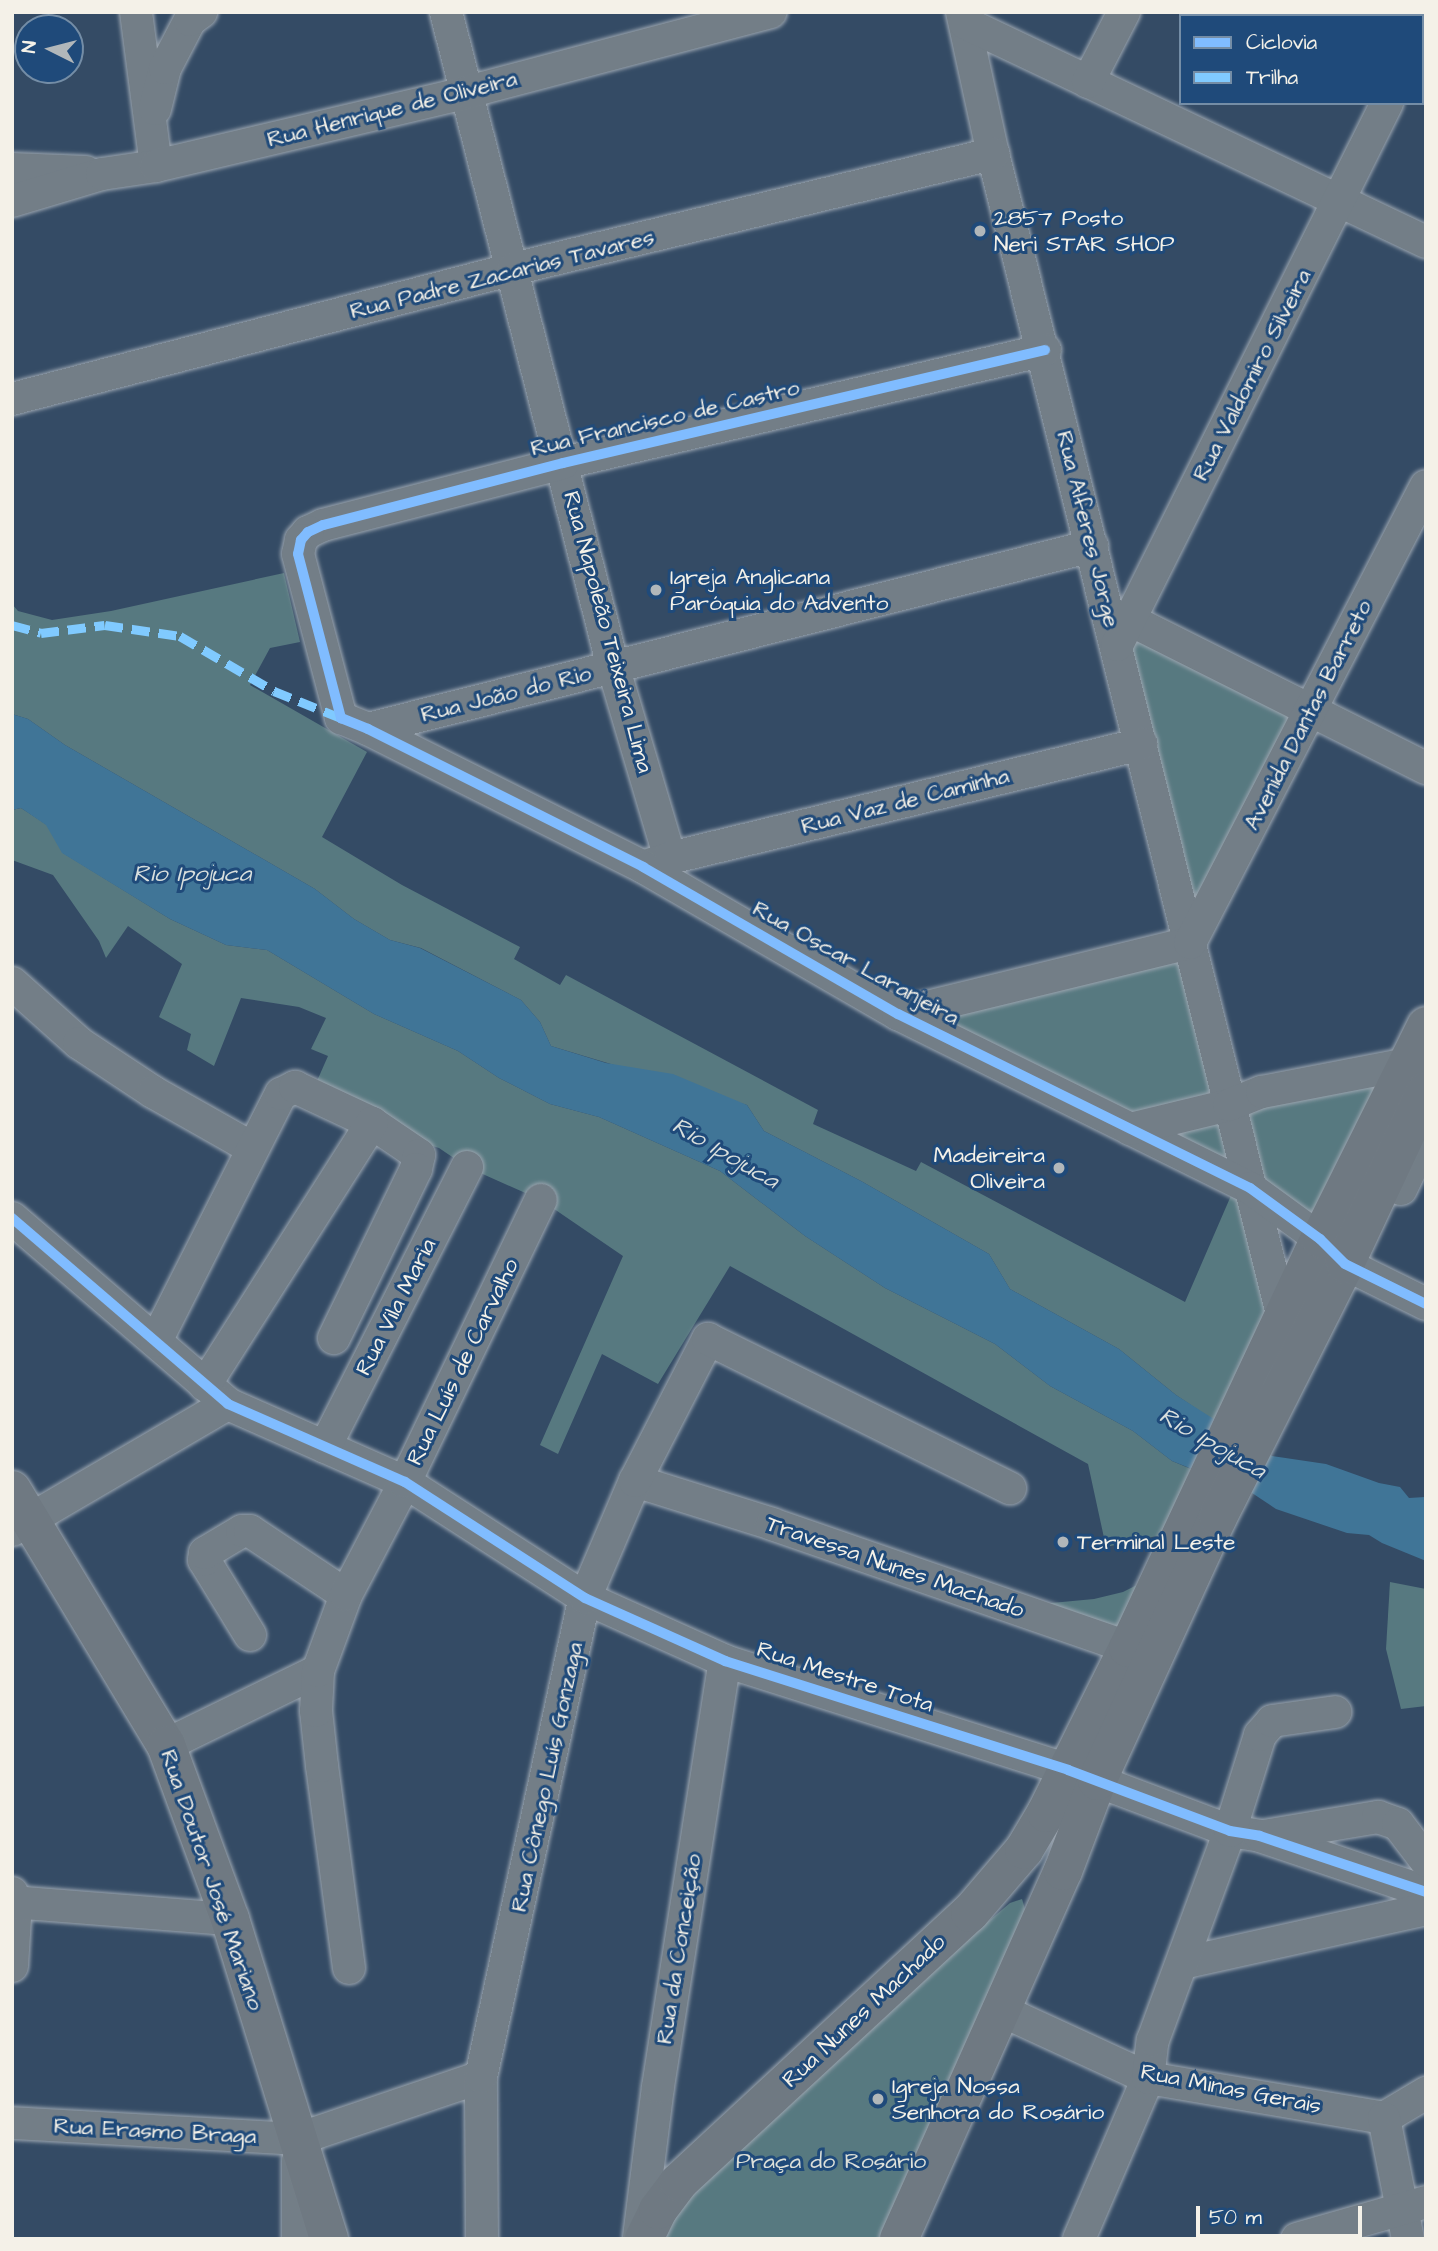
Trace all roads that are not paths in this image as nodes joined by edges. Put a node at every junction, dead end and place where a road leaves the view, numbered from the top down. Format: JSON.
{"nodes":[{"id":1,"x":136,"y":12,"type":"edge"},
{"id":2,"x":201,"y":12,"type":"edge"},
{"id":3,"x":446,"y":12,"type":"edge"},
{"id":4,"x":771,"y":12,"type":"edge"},
{"id":5,"x":1124,"y":12,"type":"edge"},
{"id":6,"x":739,"y":16,"type":"edge"},
{"id":7,"x":963,"y":18,"type":"edge"},
{"id":8,"x":1088,"y":82,"type":"junction"},
{"id":9,"x":468,"y":92,"type":"junction"},
{"id":10,"x":1386,"y":105,"type":"edge"},
{"id":11,"x":151,"y":127,"type":"junction"},
{"id":12,"x":993,"y":154,"type":"junction"},
{"id":13,"x":156,"y":166,"type":"junction"},
{"id":14,"x":12,"y":169,"type":"edge"},
{"id":15,"x":102,"y":174,"type":"junction"},
{"id":16,"x":12,"y":201,"type":"edge"},
{"id":17,"x":1339,"y":201,"type":"junction"},
{"id":18,"x":1426,"y":242,"type":"edge"},
{"id":19,"x":513,"y":269,"type":"junction"},
{"id":20,"x":1045,"y":350,"type":"junction"},
{"id":21,"x":12,"y":399,"type":"edge"},
{"id":22,"x":563,"y":463,"type":"junction"},
{"id":23,"x":1426,"y":486,"type":"edge"},
{"id":24,"x":1093,"y":546,"type":"junction"},
{"id":25,"x":1123,"y":632,"type":"junction"},
{"id":26,"x":613,"y":666,"type":"junction"},
{"id":27,"x":1311,"y":710,"type":"junction"},
{"id":28,"x":355,"y":724,"type":"junction"},
{"id":29,"x":1141,"y":744,"type":"junction"},
{"id":30,"x":1426,"y":768,"type":"edge"},
{"id":31,"x":656,"y":862,"type":"junction"},
{"id":32,"x":1189,"y":943,"type":"junction"},
{"id":33,"x":12,"y":983,"type":"edge"},
{"id":34,"x":898,"y":1014,"type":"junction"},
{"id":35,"x":1426,"y":1026,"type":"edge"},
{"id":36,"x":1215,"y":1047,"type":"junction"},
{"id":37,"x":1419,"y":1073,"type":"edge"},
{"id":38,"x":1262,"y":1092,"type":"junction"},
{"id":39,"x":1229,"y":1105,"type":"junction"},
{"id":40,"x":372,"y":1124,"type":"junction"},
{"id":41,"x":1130,"y":1129,"type":"junction"},
{"id":42,"x":1426,"y":1137,"type":"edge"},
{"id":43,"x":252,"y":1148,"type":"junction"},
{"id":44,"x":467,"y":1167,"type":"dead end"},
{"id":45,"x":1250,"y":1188,"type":"junction"},
{"id":46,"x":541,"y":1200,"type":"dead end"},
{"id":47,"x":12,"y":1218,"type":"edge"},
{"id":48,"x":1342,"y":1259,"type":"junction"},
{"id":49,"x":1426,"y":1304,"type":"edge"},
{"id":50,"x":1283,"y":1318,"type":"junction"},
{"id":51,"x":334,"y":1338,"type":"dead end"},
{"id":52,"x":156,"y":1341,"type":"junction"},
{"id":53,"x":1275,"y":1370,"type":"junction"},
{"id":54,"x":216,"y":1394,"type":"junction"},
{"id":55,"x":325,"y":1447,"type":"junction"},
{"id":56,"x":635,"y":1481,"type":"junction"},
{"id":57,"x":405,"y":1482,"type":"junction"},
{"id":58,"x":1010,"y":1488,"type":"dead end"},
{"id":59,"x":18,"y":1514,"type":"edge"},
{"id":60,"x":346,"y":1595,"type":"junction"},
{"id":61,"x":585,"y":1598,"type":"junction"},
{"id":62,"x":250,"y":1635,"type":"dead end"},
{"id":63,"x":1141,"y":1652,"type":"junction"},
{"id":64,"x":725,"y":1661,"type":"junction"},
{"id":65,"x":318,"y":1671,"type":"junction"},
{"id":66,"x":1335,"y":1712,"type":"dead end"},
{"id":67,"x":166,"y":1745,"type":"junction"},
{"id":68,"x":1082,"y":1776,"type":"junction"},
{"id":69,"x":1245,"y":1833,"type":"junction"},
{"id":70,"x":1426,"y":1861,"type":"edge"},
{"id":71,"x":1426,"y":1892,"type":"edge"},
{"id":72,"x":13,"y":1899,"type":"edge"},
{"id":73,"x":1426,"y":1909,"type":"edge"},
{"id":74,"x":230,"y":1919,"type":"junction"},
{"id":75,"x":1183,"y":1963,"type":"junction"},
{"id":76,"x":12,"y":1966,"type":"edge"},
{"id":77,"x":349,"y":1968,"type":"dead end"},
{"id":78,"x":1000,"y":2010,"type":"junction"},
{"id":79,"x":481,"y":2077,"type":"junction"},
{"id":80,"x":1148,"y":2078,"type":"junction"},
{"id":81,"x":1426,"y":2093,"type":"edge"},
{"id":82,"x":1384,"y":2118,"type":"junction"},
{"id":83,"x":12,"y":2123,"type":"edge"},
{"id":84,"x":298,"y":2138,"type":"junction"},
{"id":85,"x":1411,"y":2217,"type":"edge"},
{"id":86,"x":298,"y":2239,"type":"edge"},
{"id":87,"x":329,"y":2239,"type":"edge"},
{"id":88,"x":482,"y":2239,"type":"edge"},
{"id":89,"x":642,"y":2239,"type":"edge"},
{"id":90,"x":899,"y":2239,"type":"edge"},
{"id":91,"x":1079,"y":2239,"type":"edge"},
{"id":92,"x":1297,"y":2239,"type":"edge"}],
"edges":[{"from":1,"to":11,"type":"street"},
{"from":2,"to":11,"type":"street"},
{"from":3,"to":9,"type":"street","name":"Rua Napoleão Teixeira Lima"},
{"from":4,"to":6,"type":"street","name":"Rua Henrique de Oliveira"},
{"from":5,"to":8,"type":"street"},
{"from":6,"to":9,"type":"street","name":"Rua Henrique de Oliveira"},
{"from":7,"to":8,"type":"street"},
{"from":7,"to":12,"type":"street","name":"Rua Alferes Jorge"},
{"from":8,"to":17,"type":"street"},
{"from":9,"to":13,"type":"street","name":"Rua Henrique de Oliveira"},
{"from":9,"to":19,"type":"street","name":"Rua Napoleão Teixeira Lima"},
{"from":10,"to":17,"type":"street","name":"Rua Valdomiro Silveira"},
{"from":11,"to":13,"type":"street"},
{"from":12,"to":19,"type":"street","name":"Rua Padre Zacarias Tavares"},
{"from":12,"to":20,"type":"street","name":"Rua Alferes Jorge"},
{"from":13,"to":15,"type":"street","name":"Rua Henrique de Oliveira"},
{"from":14,"to":15,"type":"street"},
{"from":15,"to":16,"type":"street","name":"Rua Henrique de Oliveira"},
{"from":17,"to":18,"type":"street"},
{"from":17,"to":25,"type":"street","name":"Rua Valdomiro Silveira"},
{"from":19,"to":21,"type":"street","name":"Rua Padre Zacarias Tavares"},
{"from":19,"to":22,"type":"street","name":"Rua Napoleão Teixeira Lima"},
{"from":20,"to":22,"type":"street","name":"Rua Francisco de Castro"},
{"from":20,"to":24,"type":"street","name":"Rua Alferes Jorge"},
{"from":22,"to":26,"type":"street","name":"Rua Napoleão Teixeira Lima"},
{"from":22,"to":28,"type":"street","name":"Rua Francisco de Castro"},
{"from":23,"to":27,"type":"street","name":"Avenida Dantas Barreto"},
{"from":24,"to":25,"type":"street","name":"Rua Alferes Jorge"},
{"from":24,"to":26,"type":"street","name":"Rua João do Rio"},
{"from":25,"to":27,"type":"street"},
{"from":25,"to":29,"type":"street","name":"Rua Alferes Jorge"},
{"from":26,"to":28,"type":"street","name":"Rua João do Rio"},
{"from":26,"to":31,"type":"street","name":"Rua Napoleão Teixeira Lima"},
{"from":27,"to":30,"type":"street"},
{"from":27,"to":32,"type":"street","name":"Avenida Dantas Barreto"},
{"from":28,"to":31,"type":"street","name":"Rua Oscar Laranjeira"},
{"from":29,"to":31,"type":"street","name":"Rua Vaz de Caminha"},
{"from":29,"to":32,"type":"street","name":"Rua Alferes Jorge"},
{"from":31,"to":34,"type":"street","name":"Rua Oscar Laranjeira"},
{"from":32,"to":34,"type":"street"},
{"from":32,"to":36,"type":"street","name":"Rua Alferes Jorge"},
{"from":33,"to":43,"type":"street"},
{"from":34,"to":41,"type":"street","name":"Rua Oscar Laranjeira"},
{"from":35,"to":37,"type":"main road"},
{"from":36,"to":38,"type":"street"},
{"from":36,"to":39,"type":"street","name":"Rua Alferes Jorge"},
{"from":37,"to":38,"type":"street"},
{"from":37,"to":48,"type":"main road"},
{"from":38,"to":39,"type":"street"},
{"from":39,"to":41,"type":"street"},
{"from":39,"to":45,"type":"street","name":"Rua Alferes Jorge"},
{"from":40,"to":43,"type":"street"},
{"from":40,"to":51,"type":"street"},
{"from":40,"to":54,"type":"street"},
{"from":41,"to":45,"type":"street","name":"Rua Oscar Laranjeira"},
{"from":42,"to":48,"type":"street"},
{"from":43,"to":52,"type":"street"},
{"from":44,"to":55,"type":"street","name":"Rua Vila Maria"},
{"from":45,"to":48,"type":"street","name":"Rua Oscar Laranjeira"},
{"from":45,"to":50,"type":"street","name":"Rua Alferes Jorge"},
{"from":46,"to":57,"type":"street","name":"Rua Luís de Carvalho"},
{"from":47,"to":52,"type":"street","name":"Rua Mestre Tota"},
{"from":48,"to":49,"type":"street","name":"Rua Oscar Laranjeira"},
{"from":48,"to":50,"type":"main road"},
{"from":48,"to":53,"type":"main road"},
{"from":50,"to":53,"type":"main road"},
{"from":52,"to":54,"type":"street","name":"Rua Mestre Tota"},
{"from":53,"to":63,"type":"main road"},
{"from":54,"to":55,"type":"street","name":"Rua Mestre Tota"},
{"from":54,"to":59,"type":"street"},
{"from":55,"to":57,"type":"street","name":"Rua Mestre Tota"},
{"from":56,"to":58,"type":"street","name":"Rua Cônego Luís Gonzaga"},
{"from":56,"to":61,"type":"street","name":"Rua Cônego Luís Gonzaga"},
{"from":56,"to":63,"type":"street","name":"Travessa Nunes Machado"},
{"from":57,"to":60,"type":"street","name":"Rua Luís de Carvalho"},
{"from":57,"to":61,"type":"street","name":"Rua Mestre Tota"},
{"from":59,"to":67,"type":"main road","name":"Rua Doutor José Mariano"},
{"from":60,"to":62,"type":"street"},
{"from":60,"to":65,"type":"street","name":"Rua Luís de Carvalho"},
{"from":61,"to":64,"type":"street","name":"Rua Mestre Tota"},
{"from":61,"to":79,"type":"street","name":"Rua Cônego Luís Gonzaga"},
{"from":63,"to":68,"type":"main road"},
{"from":64,"to":68,"type":"street","name":"Rua Mestre Tota"},
{"from":64,"to":89,"type":"street","name":"Rua da Conceição"},
{"from":65,"to":67,"type":"street"},
{"from":65,"to":77,"type":"street","name":"Rua Luís de Carvalho"},
{"from":66,"to":69,"type":"street"},
{"from":67,"to":74,"type":"main road","name":"Rua Doutor José Mariano"},
{"from":68,"to":69,"type":"street","name":"Rua Mestre Tota"},
{"from":68,"to":78,"type":"main road"},
{"from":68,"to":89,"type":"main road","name":"Rua Nunes Machado"},
{"from":69,"to":70,"type":"street"},
{"from":69,"to":71,"type":"street","name":"Rua Mestre Tota"},
{"from":69,"to":75,"type":"street"},
{"from":72,"to":74,"type":"street"},
{"from":72,"to":76,"type":"street"},
{"from":73,"to":75,"type":"street"},
{"from":74,"to":84,"type":"main road","name":"Rua Doutor José Mariano"},
{"from":75,"to":80,"type":"street"},
{"from":78,"to":80,"type":"street","name":"Rua Minas Gerais"},
{"from":78,"to":90,"type":"main road"},
{"from":79,"to":84,"type":"street"},
{"from":79,"to":88,"type":"street","name":"Rua Cônego Luís Gonzaga"},
{"from":80,"to":82,"type":"street","name":"Rua Minas Gerais"},
{"from":80,"to":91,"type":"street"},
{"from":81,"to":82,"type":"street"},
{"from":82,"to":85,"type":"street"},
{"from":83,"to":84,"type":"street","name":"Rua Erasmo Braga"},
{"from":84,"to":86,"type":"street"},
{"from":84,"to":87,"type":"main road","name":"Rua Doutor José Mariano"},
{"from":85,"to":92,"type":"street"}]}
